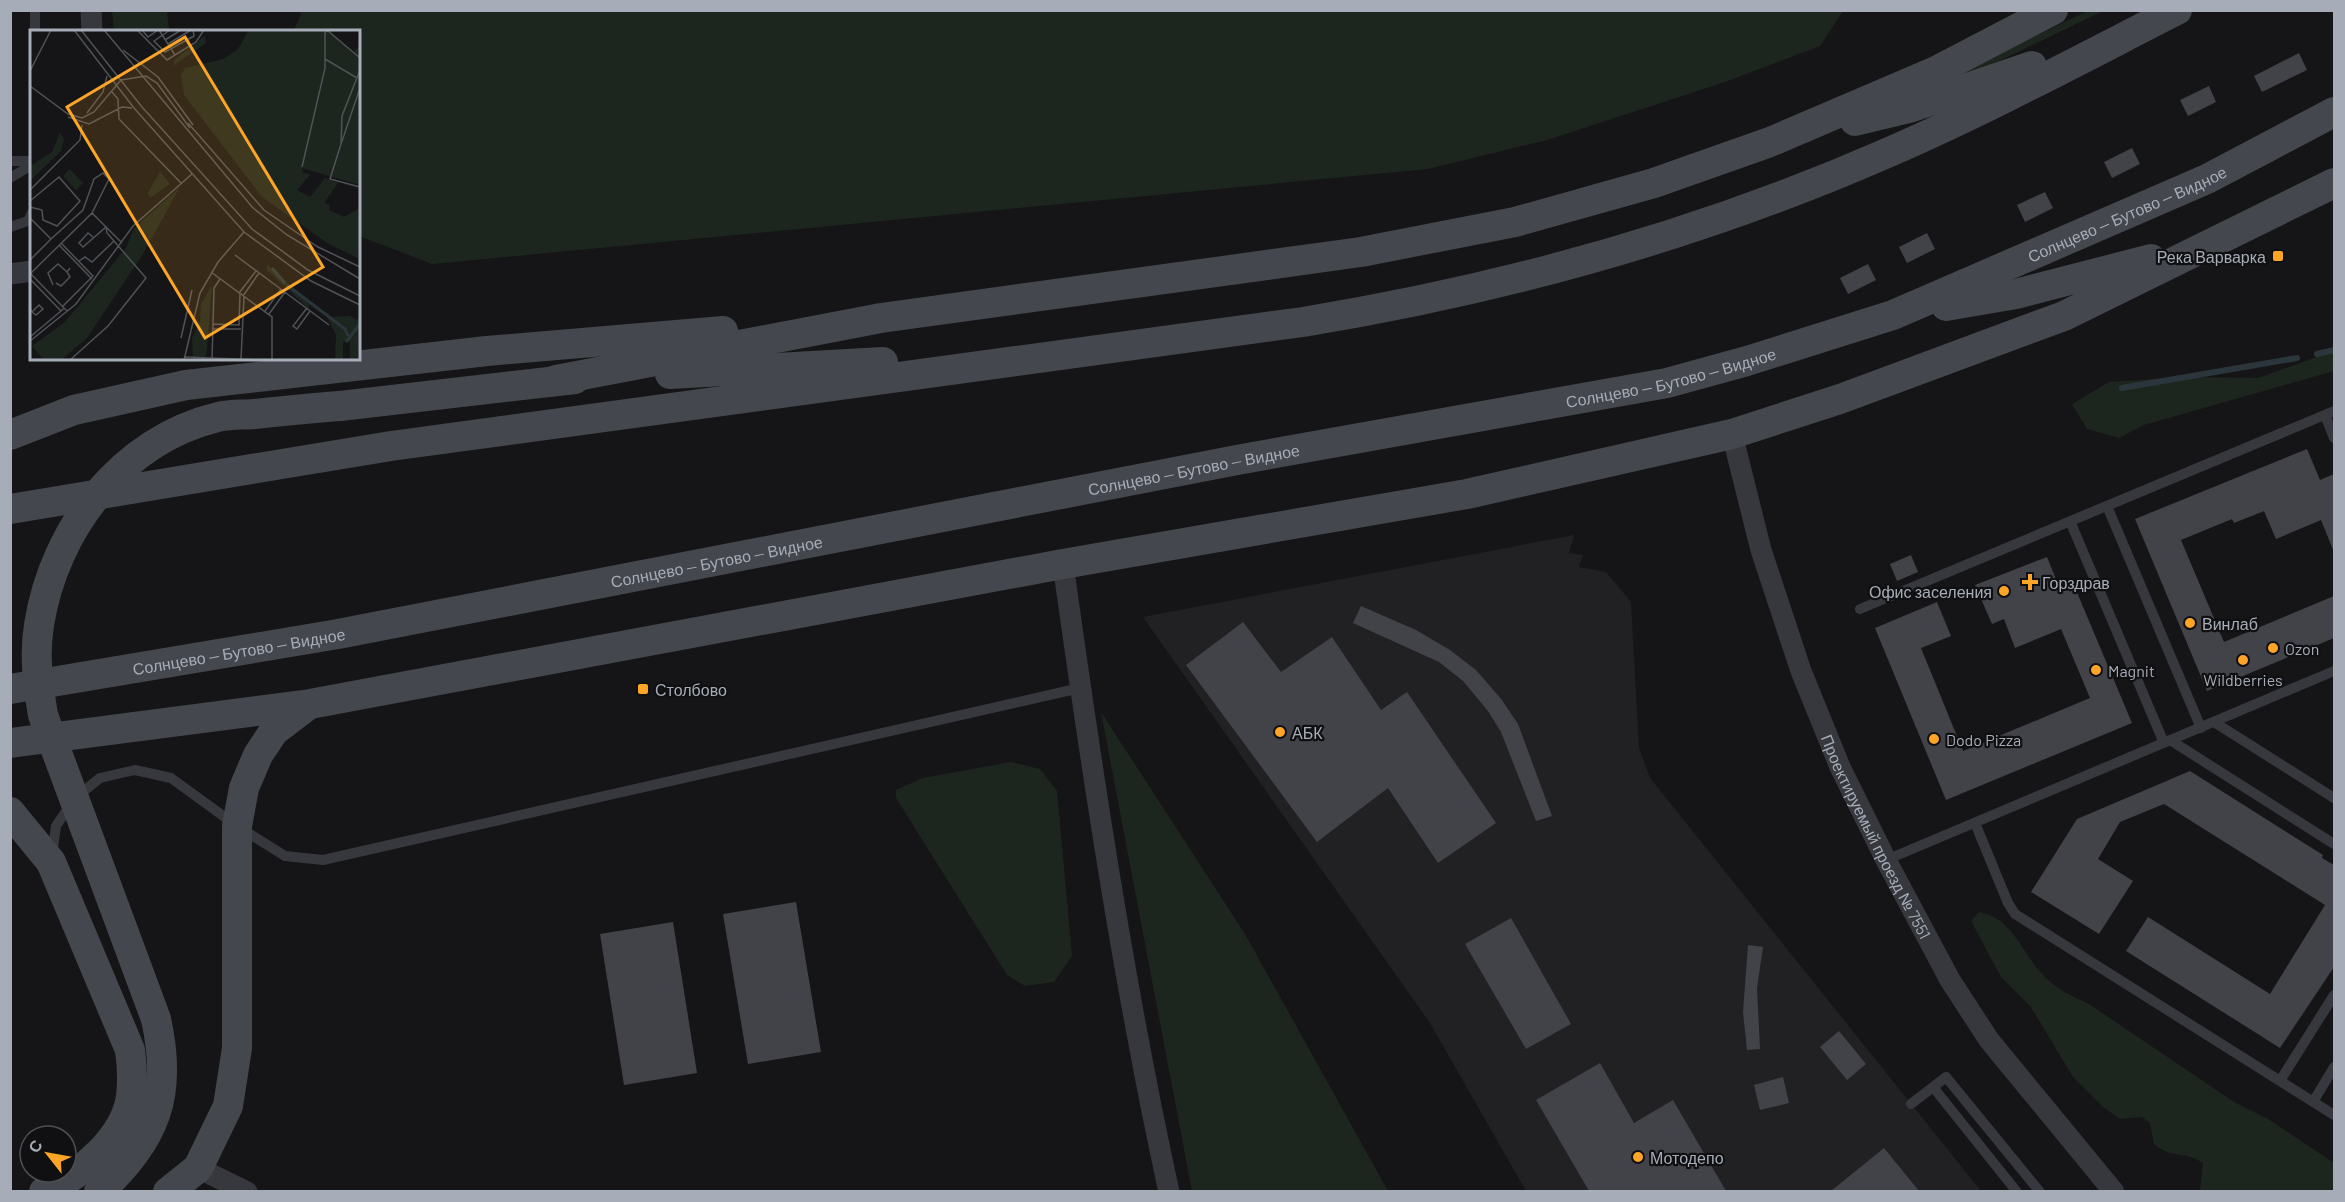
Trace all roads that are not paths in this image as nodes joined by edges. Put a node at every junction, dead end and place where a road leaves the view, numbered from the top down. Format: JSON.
{"nodes":[{"id":1,"x":35,"y":10,"type":"edge"},
{"id":2,"x":91,"y":10,"type":"edge"},
{"id":3,"x":2053,"y":10,"type":"edge"},
{"id":4,"x":2170,"y":14,"type":"edge"},
{"id":5,"x":35,"y":30,"type":"edge"},
{"id":6,"x":92,"y":30,"type":"edge"},
{"id":7,"x":2334,"y":112,"type":"edge"},
{"id":8,"x":1770,"y":142,"type":"junction"},
{"id":9,"x":10,"y":161,"type":"edge"},
{"id":10,"x":30,"y":163,"type":"edge"},
{"id":11,"x":30,"y":164,"type":"edge"},
{"id":12,"x":10,"y":178,"type":"edge"},
{"id":13,"x":2334,"y":183,"type":"edge"},
{"id":14,"x":30,"y":217,"type":"edge"},
{"id":15,"x":10,"y":227,"type":"edge"},
{"id":16,"x":2207,"y":245,"type":"junction"},
{"id":17,"x":30,"y":271,"type":"edge"},
{"id":18,"x":10,"y":274,"type":"edge"},
{"id":19,"x":1893,"y":315,"type":"junction"},
{"id":20,"x":881,"y":318,"type":"junction"},
{"id":21,"x":1117,"y":349,"type":"junction"},
{"id":22,"x":556,"y":381,"type":"junction"},
{"id":23,"x":2330,"y":413,"type":"edge"},
{"id":24,"x":1732,"y":434,"type":"junction"},
{"id":25,"x":10,"y":435,"type":"edge"},
{"id":26,"x":2334,"y":438,"type":"edge"},
{"id":27,"x":2107,"y":506,"type":"junction"},
{"id":28,"x":10,"y":509,"type":"edge"},
{"id":29,"x":2070,"y":521,"type":"junction"},
{"id":30,"x":1063,"y":564,"type":"junction"},
{"id":31,"x":1860,"y":609,"type":"dead end"},
{"id":32,"x":2334,"y":671,"type":"edge"},
{"id":33,"x":1080,"y":688,"type":"junction"},
{"id":34,"x":10,"y":689,"type":"edge"},
{"id":35,"x":310,"y":704,"type":"junction"},
{"id":36,"x":2214,"y":722,"type":"junction"},
{"id":37,"x":2200,"y":728,"type":"junction"},
{"id":38,"x":2168,"y":742,"type":"junction"},
{"id":39,"x":10,"y":743,"type":"edge"},
{"id":40,"x":2334,"y":798,"type":"edge"},
{"id":41,"x":10,"y":812,"type":"edge"},
{"id":42,"x":1975,"y":823,"type":"junction"},
{"id":43,"x":237,"y":826,"type":"junction"},
{"id":44,"x":2334,"y":844,"type":"edge"},
{"id":45,"x":1886,"y":860,"type":"junction"},
{"id":46,"x":51,"y":862,"type":"junction"},
{"id":47,"x":2334,"y":994,"type":"edge"},
{"id":48,"x":2334,"y":1067,"type":"edge"},
{"id":49,"x":2280,"y":1081,"type":"junction"},
{"id":50,"x":1933,"y":1087,"type":"junction"},
{"id":51,"x":2313,"y":1102,"type":"junction"},
{"id":52,"x":1911,"y":1104,"type":"dead end"},
{"id":53,"x":2334,"y":1115,"type":"edge"},
{"id":54,"x":198,"y":1168,"type":"junction"},
{"id":55,"x":44,"y":1191,"type":"edge"},
{"id":56,"x":99,"y":1191,"type":"edge"},
{"id":57,"x":168,"y":1191,"type":"edge"},
{"id":58,"x":247,"y":1191,"type":"edge"},
{"id":59,"x":1169,"y":1191,"type":"edge"},
{"id":60,"x":2018,"y":1191,"type":"edge"},
{"id":61,"x":2040,"y":1191,"type":"edge"},
{"id":62,"x":2114,"y":1191,"type":"edge"}],
"edges":[{"from":1,"to":5,"type":"lane"},
{"from":2,"to":6,"type":"street"},
{"from":3,"to":8,"type":"main road"},
{"from":4,"to":8,"type":"main road"},
{"from":4,"to":21,"type":"main road"},
{"from":7,"to":19,"type":"main road","name":"Солнцево — Бутово — Видное"},
{"from":8,"to":20,"type":"main road"},
{"from":9,"to":10,"type":"lane"},
{"from":11,"to":12,"type":"lane"},
{"from":13,"to":16,"type":"main road"},
{"from":14,"to":15,"type":"lane"},
{"from":16,"to":19,"type":"main road"},
{"from":16,"to":24,"type":"main road"},
{"from":17,"to":18,"type":"street"},
{"from":19,"to":34,"type":"main road","name":"Солнцево — Бутово — Видное"},
{"from":20,"to":22,"type":"main road"},
{"from":20,"to":25,"type":"main road"},
{"from":21,"to":22,"type":"main road"},
{"from":21,"to":28,"type":"main road"},
{"from":22,"to":56,"type":"main road","bridge":true},
{"from":23,"to":26,"type":"lane"},
{"from":23,"to":27,"type":"lane"},
{"from":24,"to":30,"type":"main road"},
{"from":24,"to":45,"type":"street","name":"Проектируемый проезд № 7551"},
{"from":27,"to":29,"type":"lane"},
{"from":27,"to":37,"type":"lane"},
{"from":29,"to":31,"type":"lane"},
{"from":29,"to":38,"type":"lane"},
{"from":30,"to":33,"type":"street"},
{"from":30,"to":35,"type":"main road"},
{"from":32,"to":36,"type":"lane"},
{"from":33,"to":43,"type":"lane"},
{"from":33,"to":59,"type":"street"},
{"from":35,"to":39,"type":"main road"},
{"from":35,"to":43,"type":"main road"},
{"from":36,"to":37,"type":"lane"},
{"from":36,"to":40,"type":"lane"},
{"from":37,"to":38,"type":"lane"},
{"from":38,"to":42,"type":"lane"},
{"from":38,"to":44,"type":"lane"},
{"from":41,"to":46,"type":"main road"},
{"from":42,"to":45,"type":"lane"},
{"from":42,"to":49,"type":"lane"},
{"from":43,"to":46,"type":"lane"},
{"from":43,"to":54,"type":"main road"},
{"from":45,"to":62,"type":"street","name":"Проектируемый проезд № 7551"},
{"from":46,"to":55,"type":"main road"},
{"from":47,"to":49,"type":"lane"},
{"from":48,"to":51,"type":"lane"},
{"from":49,"to":51,"type":"lane"},
{"from":50,"to":52,"type":"lane"},
{"from":50,"to":60,"type":"lane"},
{"from":50,"to":61,"type":"lane"},
{"from":51,"to":53,"type":"lane"},
{"from":54,"to":57,"type":"main road"},
{"from":54,"to":58,"type":"street"}]}
